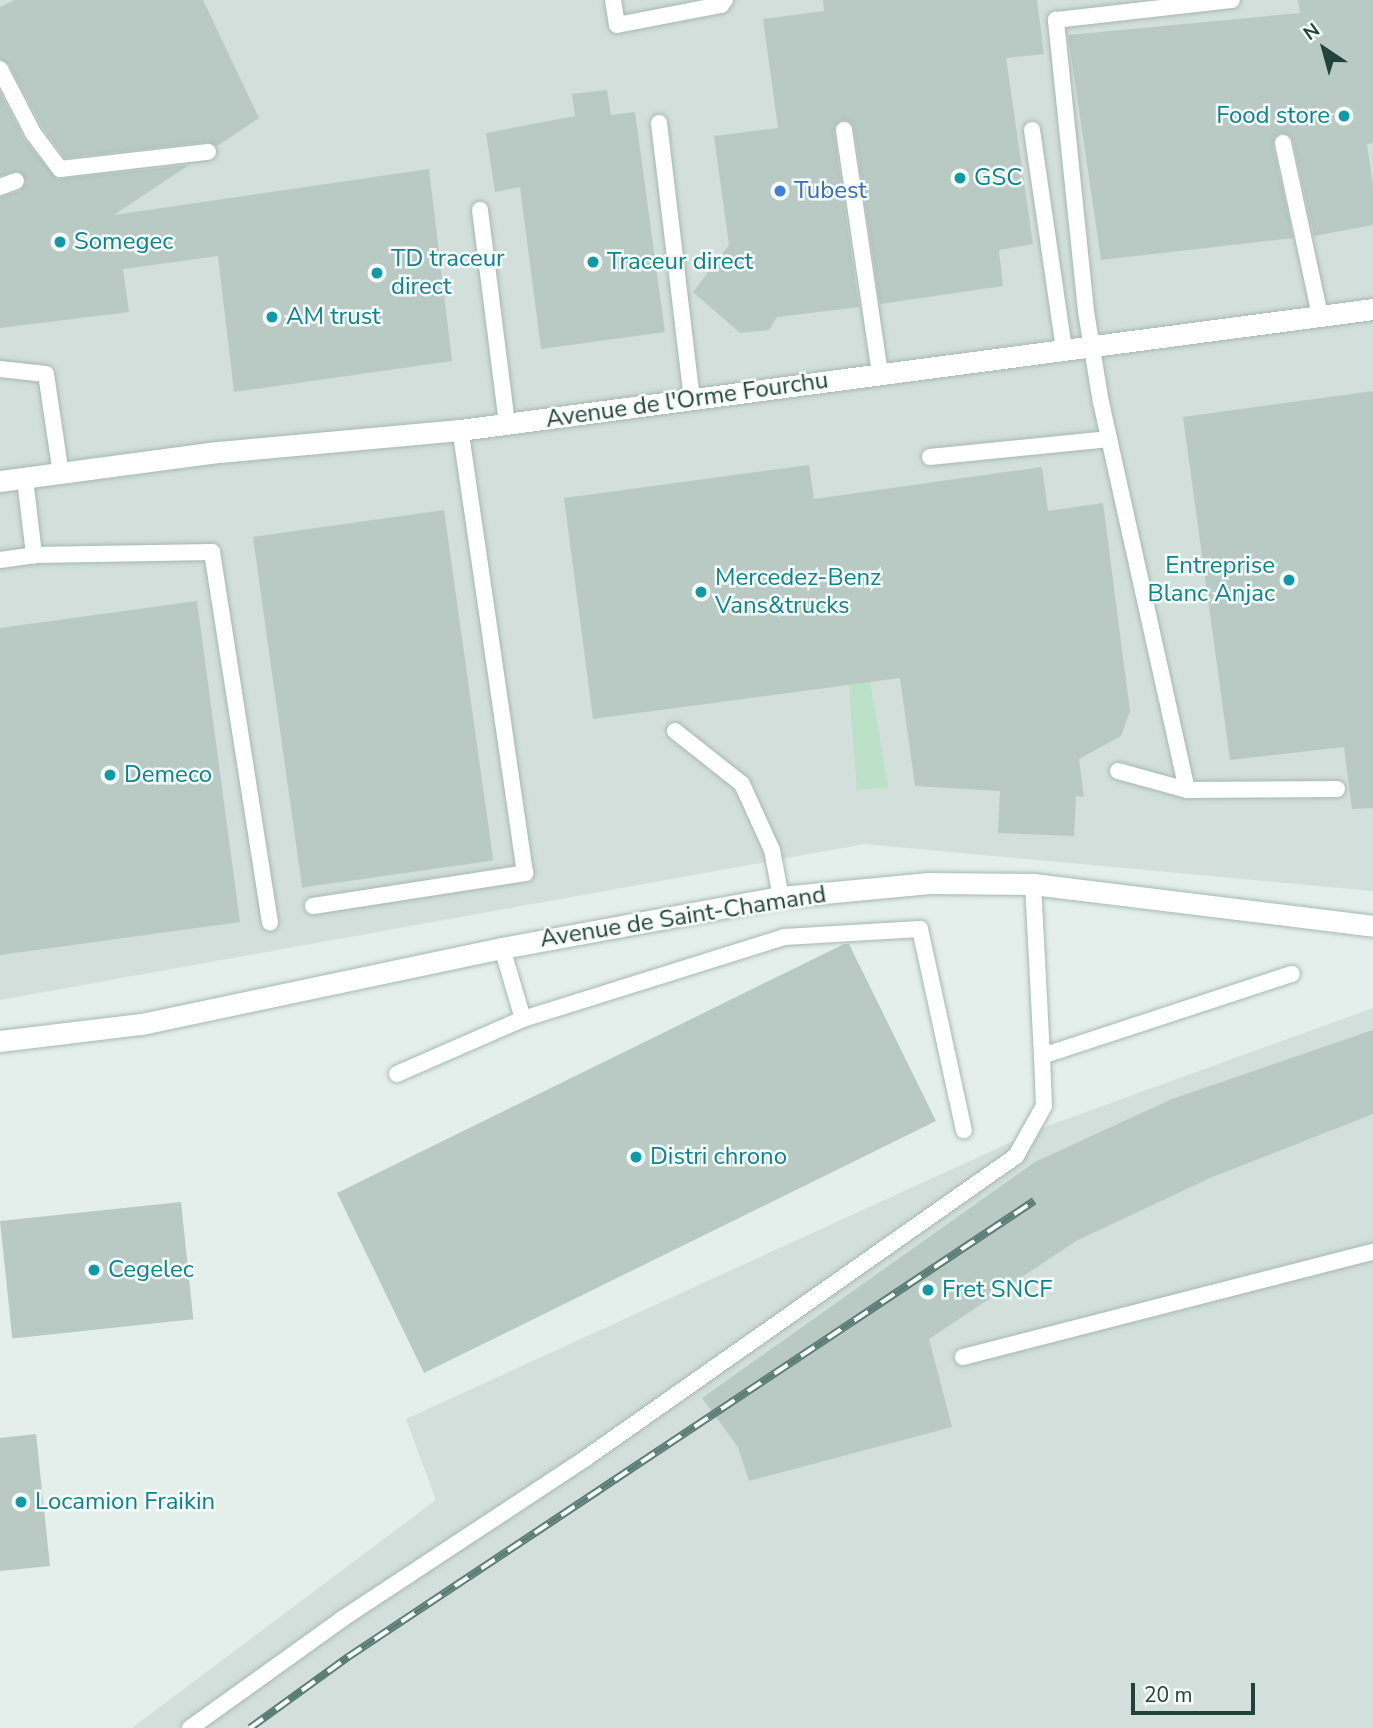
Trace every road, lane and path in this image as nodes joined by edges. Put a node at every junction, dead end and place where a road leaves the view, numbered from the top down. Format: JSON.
{"nodes":[{"id":1,"x":613,"y":0,"type":"edge"},
{"id":2,"x":725,"y":0,"type":"edge"},
{"id":3,"x":1232,"y":0,"type":"edge"},
{"id":4,"x":0,"y":69,"type":"edge"},
{"id":5,"x":659,"y":122,"type":"dead end"},
{"id":6,"x":844,"y":130,"type":"dead end"},
{"id":7,"x":1032,"y":130,"type":"dead end"},
{"id":8,"x":1283,"y":143,"type":"dead end"},
{"id":9,"x":208,"y":152,"type":"dead end"},
{"id":10,"x":16,"y":181,"type":"dead end"},
{"id":11,"x":0,"y":187,"type":"edge"},
{"id":12,"x":480,"y":210,"type":"dead end"},
{"id":13,"x":1373,"y":309,"type":"edge"},
{"id":14,"x":1320,"y":316,"type":"junction"},
{"id":15,"x":1094,"y":346,"type":"junction"},
{"id":16,"x":1064,"y":350,"type":"junction"},
{"id":17,"x":0,"y":369,"type":"edge"},
{"id":18,"x":880,"y":374,"type":"junction"},
{"id":19,"x":692,"y":399,"type":"junction"},
{"id":20,"x":507,"y":425,"type":"junction"},
{"id":21,"x":460,"y":430,"type":"junction"},
{"id":22,"x":1109,"y":439,"type":"junction"},
{"id":23,"x":930,"y":457,"type":"dead end"},
{"id":24,"x":61,"y":474,"type":"junction"},
{"id":25,"x":25,"y":479,"type":"junction"},
{"id":26,"x":0,"y":481,"type":"edge"},
{"id":27,"x":34,"y":555,"type":"junction"},
{"id":28,"x":0,"y":560,"type":"edge"},
{"id":29,"x":676,"y":731,"type":"dead end"},
{"id":30,"x":1118,"y":771,"type":"dead end"},
{"id":31,"x":1337,"y":789,"type":"dead end"},
{"id":32,"x":1187,"y":790,"type":"junction"},
{"id":33,"x":1033,"y":884,"type":"junction"},
{"id":34,"x":781,"y":897,"type":"junction"},
{"id":35,"x":313,"y":906,"type":"dead end"},
{"id":36,"x":270,"y":922,"type":"dead end"},
{"id":37,"x":1373,"y":926,"type":"edge"},
{"id":38,"x":502,"y":948,"type":"junction"},
{"id":39,"x":1292,"y":974,"type":"dead end"},
{"id":40,"x":523,"y":1019,"type":"junction"},
{"id":41,"x":0,"y":1041,"type":"edge"},
{"id":42,"x":1042,"y":1056,"type":"junction"},
{"id":43,"x":397,"y":1074,"type":"dead end"},
{"id":44,"x":964,"y":1130,"type":"dead end"},
{"id":45,"x":1373,"y":1252,"type":"edge"},
{"id":46,"x":963,"y":1357,"type":"dead end"},
{"id":47,"x":190,"y":1728,"type":"edge"}],
"edges":[{"from":1,"to":2,"type":"lane"},
{"from":3,"to":15,"type":"lane"},
{"from":4,"to":9,"type":"lane"},
{"from":5,"to":19,"type":"lane"},
{"from":6,"to":18,"type":"lane"},
{"from":7,"to":16,"type":"lane"},
{"from":8,"to":14,"type":"lane"},
{"from":10,"to":11,"type":"lane"},
{"from":12,"to":20,"type":"lane"},
{"from":13,"to":14,"type":"street","name":"Avenue de l'Orme Fourchu"},
{"from":14,"to":15,"type":"street","name":"Avenue de l'Orme Fourchu"},
{"from":15,"to":16,"type":"street","name":"Avenue de l'Orme Fourchu"},
{"from":15,"to":22,"type":"lane"},
{"from":16,"to":18,"type":"street","name":"Avenue de l'Orme Fourchu"},
{"from":17,"to":24,"type":"lane"},
{"from":18,"to":19,"type":"street","name":"Avenue de l'Orme Fourchu"},
{"from":19,"to":20,"type":"street","name":"Avenue de l'Orme Fourchu"},
{"from":20,"to":21,"type":"street","name":"Avenue de l'Orme Fourchu"},
{"from":21,"to":24,"type":"street","name":"Avenue de l'Orme Fourchu"},
{"from":21,"to":35,"type":"lane"},
{"from":22,"to":23,"type":"lane"},
{"from":22,"to":32,"type":"lane"},
{"from":24,"to":25,"type":"street","name":"Avenue de l'Orme Fourchu"},
{"from":25,"to":26,"type":"street","name":"Avenue de l'Orme Fourchu"},
{"from":25,"to":27,"type":"lane"},
{"from":27,"to":28,"type":"lane"},
{"from":27,"to":36,"type":"lane"},
{"from":29,"to":34,"type":"lane"},
{"from":30,"to":32,"type":"lane"},
{"from":31,"to":32,"type":"lane"},
{"from":33,"to":34,"type":"street","name":"Avenue de Saint-Chamand"},
{"from":33,"to":37,"type":"street","name":"Avenue de Saint-Chamand"},
{"from":33,"to":42,"type":"lane"},
{"from":34,"to":38,"type":"street","name":"Avenue de Saint-Chamand"},
{"from":38,"to":40,"type":"lane"},
{"from":38,"to":41,"type":"street","name":"Avenue de Saint-Chamand"},
{"from":39,"to":42,"type":"lane"},
{"from":40,"to":43,"type":"lane"},
{"from":40,"to":44,"type":"lane"},
{"from":42,"to":47,"type":"lane"},
{"from":45,"to":46,"type":"lane"}]}
